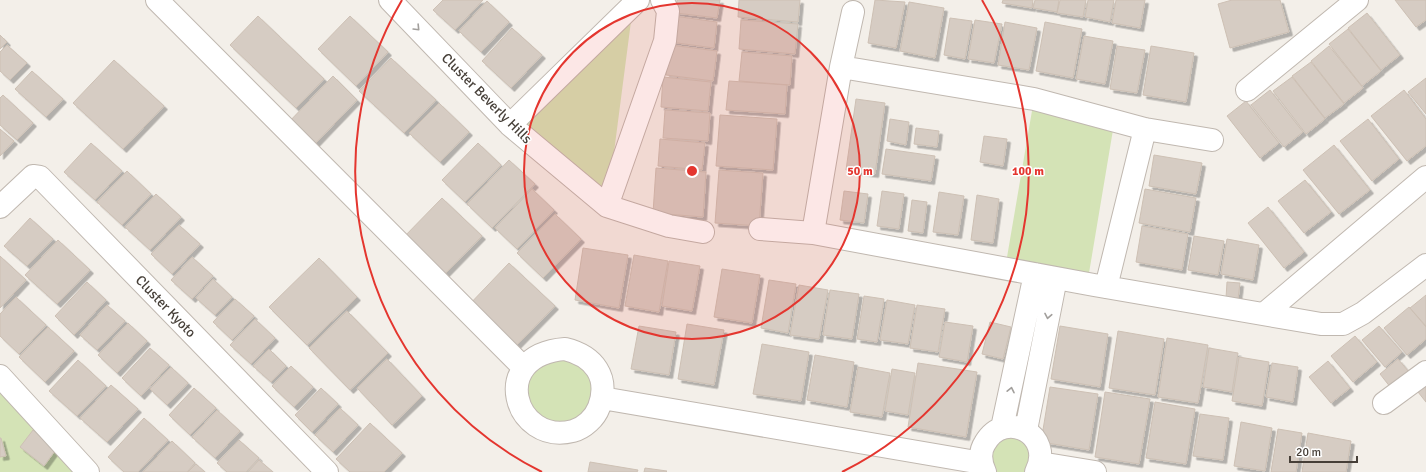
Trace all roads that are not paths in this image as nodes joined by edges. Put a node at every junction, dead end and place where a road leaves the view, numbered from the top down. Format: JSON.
{"nodes":[{"id":1,"x":157,"y":0,"type":"edge"},
{"id":2,"x":390,"y":0,"type":"edge"},
{"id":3,"x":638,"y":0,"type":"edge"},
{"id":4,"x":662,"y":0,"type":"edge"},
{"id":5,"x":1357,"y":0,"type":"edge"},
{"id":6,"x":1336,"y":7,"type":"edge"},
{"id":7,"x":853,"y":12,"type":"dead end"},
{"id":8,"x":841,"y":67,"type":"junction"},
{"id":9,"x":1247,"y":90,"type":"dead end"},
{"id":10,"x":510,"y":125,"type":"junction"},
{"id":11,"x":1146,"y":129,"type":"junction"},
{"id":12,"x":1212,"y":140,"type":"dead end"},
{"id":13,"x":1426,"y":177,"type":"edge"},
{"id":14,"x":607,"y":206,"type":"junction"},
{"id":15,"x":0,"y":207,"type":"edge"},
{"id":16,"x":760,"y":229,"type":"dead end"},
{"id":17,"x":703,"y":232,"type":"dead end"},
{"id":18,"x":813,"y":234,"type":"junction"},
{"id":19,"x":1426,"y":265,"type":"edge"},
{"id":20,"x":1046,"y":276,"type":"junction"},
{"id":21,"x":1106,"y":287,"type":"junction"},
{"id":22,"x":1264,"y":314,"type":"junction"},
{"id":23,"x":523,"y":367,"type":"junction"},
{"id":24,"x":1426,"y":372,"type":"edge"},
{"id":25,"x":0,"y":376,"type":"edge"},
{"id":26,"x":602,"y":398,"type":"junction"},
{"id":27,"x":1384,"y":403,"type":"dead end"},
{"id":28,"x":1002,"y":428,"type":"junction"},
{"id":29,"x":1026,"y":430,"type":"junction"},
{"id":30,"x":984,"y":468,"type":"edge"},
{"id":31,"x":1038,"y":468,"type":"edge"},
{"id":32,"x":88,"y":472,"type":"edge"},
{"id":33,"x":327,"y":472,"type":"edge"},
{"id":34,"x":1095,"y":472,"type":"edge"}],
"edges":[{"from":1,"to":23,"type":"street"},
{"from":2,"to":10,"type":"street","name":"Cluster Beverly Hills","one_way":true},
{"from":3,"to":10,"type":"street"},
{"from":4,"to":14,"type":"street"},
{"from":5,"to":6,"type":"street"},
{"from":6,"to":9,"type":"street"},
{"from":7,"to":8,"type":"street"},
{"from":8,"to":11,"type":"street"},
{"from":8,"to":18,"type":"street"},
{"from":10,"to":14,"type":"street","name":"Cluster Beverly Hills"},
{"from":11,"to":12,"type":"street"},
{"from":11,"to":21,"type":"street"},
{"from":13,"to":22,"type":"street"},
{"from":14,"to":17,"type":"street"},
{"from":15,"to":33,"type":"street","name":"Cluster Kyoto"},
{"from":16,"to":18,"type":"street"},
{"from":18,"to":20,"type":"street"},
{"from":19,"to":22,"type":"street"},
{"from":20,"to":21,"type":"street"},
{"from":28,"to":20,"type":"street","one_way":true},
{"from":20,"to":29,"type":"street","one_way":true},
{"from":21,"to":22,"type":"street"},
{"from":23,"to":26,"type":"street"},
{"from":23,"to":26,"type":"street"},
{"from":24,"to":27,"type":"street"},
{"from":25,"to":32,"type":"street"},
{"from":26,"to":30,"type":"street"},
{"from":28,"to":29,"type":"street"},
{"from":28,"to":30,"type":"street"},
{"from":29,"to":31,"type":"street"},
{"from":31,"to":34,"type":"street"}]}
